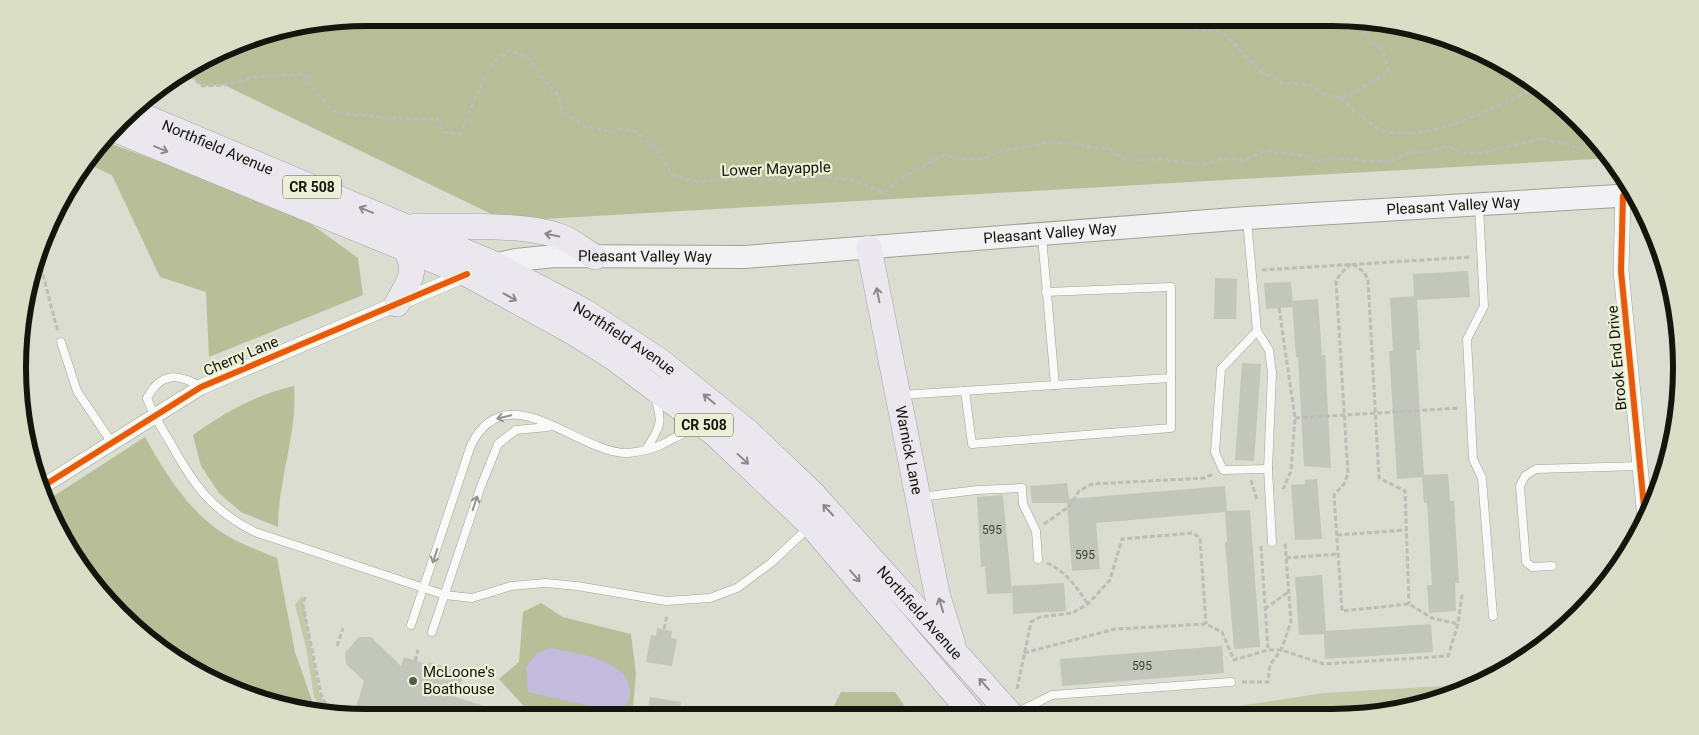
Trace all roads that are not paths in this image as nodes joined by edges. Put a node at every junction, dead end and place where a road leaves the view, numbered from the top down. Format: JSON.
{"nodes":[{"id":1,"x":138,"y":114,"type":"edge"},
{"id":2,"x":121,"y":132,"type":"edge"},
{"id":3,"x":1626,"y":195,"type":"edge"},
{"id":4,"x":1628,"y":200,"type":"edge"},
{"id":5,"x":1479,"y":204,"type":"junction"},
{"id":6,"x":1247,"y":218,"type":"junction"},
{"id":7,"x":1042,"y":234,"type":"junction"},
{"id":8,"x":405,"y":238,"type":"junction"},
{"id":9,"x":869,"y":248,"type":"junction"},
{"id":10,"x":595,"y":257,"type":"junction"},
{"id":11,"x":492,"y":263,"type":"junction"},
{"id":12,"x":467,"y":274,"type":"junction"},
{"id":13,"x":1046,"y":292,"type":"junction"},
{"id":14,"x":397,"y":304,"type":"junction"},
{"id":15,"x":1257,"y":331,"type":"junction"},
{"id":16,"x":61,"y":342,"type":"road end"},
{"id":17,"x":614,"y":358,"type":"junction"},
{"id":18,"x":1171,"y":378,"type":"junction"},
{"id":19,"x":1055,"y":385,"type":"junction"},
{"id":20,"x":202,"y":387,"type":"junction"},
{"id":21,"x":965,"y":391,"type":"junction"},
{"id":22,"x":898,"y":395,"type":"junction"},
{"id":23,"x":154,"y":416,"type":"junction"},
{"id":24,"x":550,"y":426,"type":"junction"},
{"id":25,"x":715,"y":434,"type":"junction"},
{"id":26,"x":112,"y":443,"type":"junction"},
{"id":27,"x":647,"y":448,"type":"junction"},
{"id":28,"x":1640,"y":466,"type":"junction"},
{"id":29,"x":1268,"y":469,"type":"junction"},
{"id":30,"x":47,"y":484,"type":"edge"},
{"id":31,"x":918,"y":497,"type":"junction"},
{"id":32,"x":1643,"y":506,"type":"edge"},
{"id":33,"x":811,"y":525,"type":"junction"},
{"id":34,"x":1272,"y":542,"type":"dead end"},
{"id":35,"x":1038,"y":560,"type":"road end"},
{"id":36,"x":1552,"y":566,"type":"dead end"},
{"id":37,"x":424,"y":588,"type":"junction"},
{"id":38,"x":445,"y":595,"type":"junction"},
{"id":39,"x":919,"y":612,"type":"junction"},
{"id":40,"x":1493,"y":616,"type":"dead end"},
{"id":41,"x":412,"y":625,"type":"dead end"},
{"id":42,"x":900,"y":628,"type":"junction"},
{"id":43,"x":432,"y":632,"type":"dead end"},
{"id":44,"x":956,"y":652,"type":"junction"},
{"id":45,"x":1231,"y":682,"type":"dead end"},
{"id":46,"x":968,"y":709,"type":"edge"},
{"id":47,"x":1007,"y":709,"type":"edge"},
{"id":48,"x":1024,"y":709,"type":"edge"}],
"edges":[{"from":8,"to":1,"type":"main road","name":"Northfield Avenue","number":"CR 508","one_way":true},
{"from":2,"to":8,"type":"main road","name":"Northfield Avenue","number":"CR 508","one_way":true},
{"from":3,"to":5,"type":"main road","name":"Pleasant Valley Way"},
{"from":4,"to":28,"type":"street","name":"Brook End Drive"},
{"from":5,"to":6,"type":"main road","name":"Pleasant Valley Way"},
{"from":5,"to":40,"type":"lane"},
{"from":6,"to":7,"type":"main road","name":"Pleasant Valley Way"},
{"from":6,"to":15,"type":"lane"},
{"from":7,"to":9,"type":"main road","name":"Pleasant Valley Way"},
{"from":7,"to":13,"type":"lane"},
{"from":10,"to":8,"type":"main road","one_way":true},
{"from":8,"to":11,"type":"main road","name":"Northfield Avenue","number":"CR 508"},
{"from":8,"to":12,"type":"main road","name":"Northfield Avenue","number":"CR 508"},
{"from":8,"to":14,"type":"main road"},
{"from":9,"to":10,"type":"main road","name":"Pleasant Valley Way"},
{"from":22,"to":9,"type":"main road","name":"Warnick Lane","one_way":true},
{"from":10,"to":11,"type":"main road","name":"Pleasant Valley Way"},
{"from":11,"to":12,"type":"main road","name":"Pleasant Valley Way"},
{"from":39,"to":11,"type":"main road","name":"Northfield Avenue","number":"CR 508","one_way":true},
{"from":12,"to":14,"type":"street","name":"Cherry Lane"},
{"from":12,"to":17,"type":"main road","name":"Northfield Avenue","number":"CR 508","one_way":true},
{"from":13,"to":18,"type":"lane"},
{"from":13,"to":19,"type":"lane"},
{"from":14,"to":20,"type":"street","name":"Cherry Lane"},
{"from":15,"to":29,"type":"lane"},
{"from":15,"to":29,"type":"lane"},
{"from":16,"to":26,"type":"lane"},
{"from":17,"to":25,"type":"main road","name":"Northfield Avenue","number":"CR 508"},
{"from":17,"to":27,"type":"lane"},
{"from":18,"to":19,"type":"lane"},
{"from":18,"to":21,"type":"lane"},
{"from":19,"to":21,"type":"lane"},
{"from":20,"to":23,"type":"street","name":"Cherry Lane"},
{"from":20,"to":23,"type":"lane"},
{"from":21,"to":22,"type":"lane"},
{"from":22,"to":31,"type":"main road","name":"Warnick Lane"},
{"from":23,"to":26,"type":"street","name":"Cherry Lane"},
{"from":23,"to":37,"type":"lane"},
{"from":24,"to":27,"type":"lane"},
{"from":24,"to":37,"type":"lane","one_way":true},
{"from":38,"to":24,"type":"lane","one_way":true},
{"from":25,"to":27,"type":"lane"},
{"from":25,"to":33,"type":"main road","name":"Northfield Avenue","number":"CR 508","one_way":true},
{"from":26,"to":30,"type":"street","name":"Cherry Lane"},
{"from":28,"to":32,"type":"street","name":"Brook End Drive"},
{"from":28,"to":36,"type":"lane"},
{"from":29,"to":34,"type":"lane"},
{"from":31,"to":35,"type":"lane"},
{"from":44,"to":31,"type":"main road","name":"Warnick Lane","one_way":true},
{"from":33,"to":38,"type":"lane"},
{"from":33,"to":42,"type":"main road","name":"Northfield Avenue","number":"CR 508","one_way":true},
{"from":37,"to":38,"type":"lane"},
{"from":37,"to":41,"type":"lane"},
{"from":38,"to":43,"type":"lane"},
{"from":39,"to":42,"type":"main road"},
{"from":39,"to":44,"type":"main road","name":"Northfield Avenue","number":"CR 508"},
{"from":42,"to":46,"type":"main road","name":"Northfield Avenue","number":"CR 508"},
{"from":47,"to":44,"type":"main road","name":"Northfield Avenue","number":"CR 508","one_way":true},
{"from":45,"to":48,"type":"lane"}]}
